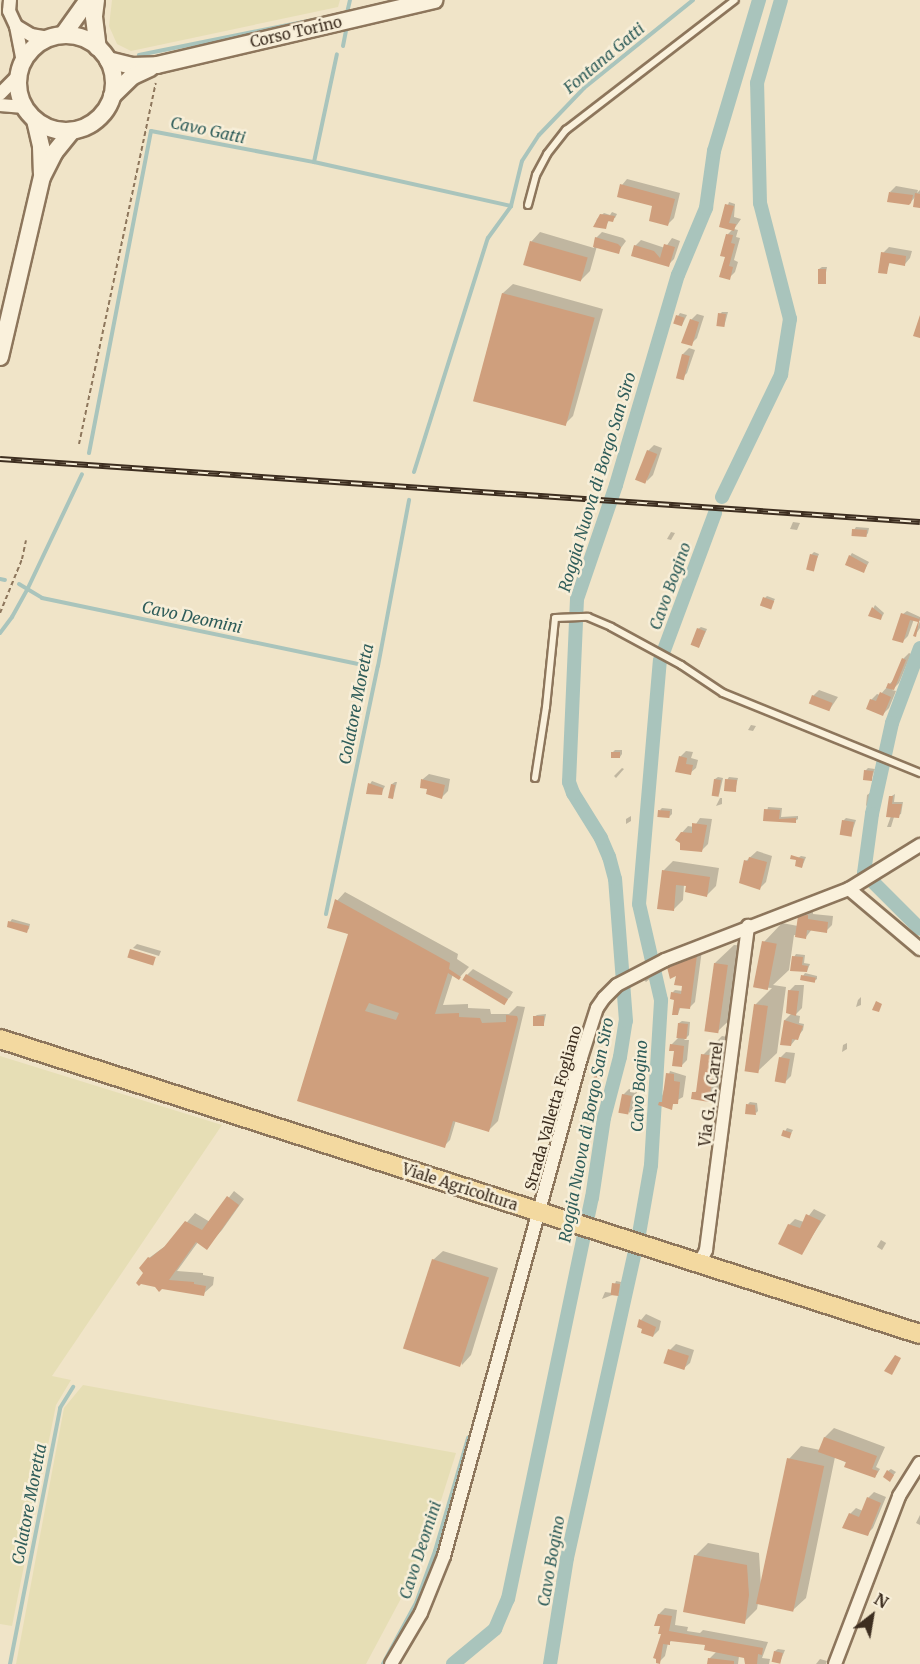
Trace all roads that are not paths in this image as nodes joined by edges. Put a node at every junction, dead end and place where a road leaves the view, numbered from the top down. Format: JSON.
{"nodes":[{"id":1,"x":9,"y":0,"type":"edge"},
{"id":2,"x":88,"y":0,"type":"edge"},
{"id":3,"x":96,"y":0,"type":"edge"},
{"id":4,"x":435,"y":0,"type":"edge"},
{"id":5,"x":735,"y":0,"type":"edge"},
{"id":6,"x":16,"y":26,"type":"junction"},
{"id":7,"x":56,"y":37,"type":"junction"},
{"id":8,"x":103,"y":54,"type":"junction"},
{"id":9,"x":157,"y":65,"type":"junction"},
{"id":10,"x":20,"y":69,"type":"junction"},
{"id":11,"x":0,"y":94,"type":"edge"},
{"id":12,"x":112,"y":96,"type":"junction"},
{"id":13,"x":0,"y":105,"type":"edge"},
{"id":14,"x":30,"y":114,"type":"junction"},
{"id":15,"x":72,"y":130,"type":"junction"},
{"id":16,"x":42,"y":177,"type":"junction"},
{"id":17,"x":528,"y":205,"type":"dead end"},
{"id":18,"x":0,"y":357,"type":"edge"},
{"id":19,"x":920,"y":773,"type":"edge"},
{"id":20,"x":535,"y":778,"type":"dead end"},
{"id":21,"x":920,"y":845,"type":"edge"},
{"id":22,"x":854,"y":886,"type":"junction"},
{"id":23,"x":748,"y":926,"type":"junction"},
{"id":24,"x":920,"y":949,"type":"edge"},
{"id":25,"x":0,"y":1039,"type":"edge"},
{"id":26,"x":539,"y":1212,"type":"junction"},
{"id":27,"x":699,"y":1264,"type":"junction"},
{"id":28,"x":920,"y":1334,"type":"edge"},
{"id":29,"x":920,"y":1463,"type":"edge"},
{"id":30,"x":391,"y":1664,"type":"edge"},
{"id":31,"x":835,"y":1664,"type":"edge"}],
"edges":[{"from":1,"to":6,"type":"street"},
{"from":2,"to":7,"type":"main road"},
{"from":3,"to":8,"type":"main road"},
{"from":4,"to":9,"type":"main road","name":"Corso Torino"},
{"from":5,"to":17,"type":"lane"},
{"from":6,"to":7,"type":"street"},
{"from":6,"to":10,"type":"street"},
{"from":7,"to":8,"type":"main road"},
{"from":7,"to":10,"type":"main road"},
{"from":8,"to":9,"type":"main road","name":"Corso Torino"},
{"from":8,"to":12,"type":"main road"},
{"from":9,"to":12,"type":"main road","name":"Corso Torino"},
{"from":10,"to":11,"type":"street"},
{"from":10,"to":14,"type":"main road"},
{"from":12,"to":15,"type":"main road"},
{"from":13,"to":14,"type":"street"},
{"from":14,"to":15,"type":"main road"},
{"from":14,"to":16,"type":"main road"},
{"from":15,"to":16,"type":"main road"},
{"from":16,"to":18,"type":"main road"},
{"from":19,"to":20,"type":"lane"},
{"from":21,"to":22,"type":"street","name":"Strada Valletta Fogliano"},
{"from":22,"to":23,"type":"street","name":"Strada Valletta Fogliano"},
{"from":22,"to":24,"type":"street"},
{"from":23,"to":26,"type":"street","name":"Strada Valletta Fogliano"},
{"from":23,"to":27,"type":"street","name":"Via G. A. Carrel"},
{"from":25,"to":26,"type":"main road","name":"Viale Agricoltura"},
{"from":26,"to":27,"type":"main road","name":"Viale Agricoltura"},
{"from":26,"to":30,"type":"street","name":"Strada Valletta Fogliano"},
{"from":27,"to":28,"type":"main road","name":"Viale Agricoltura"},
{"from":29,"to":31,"type":"street"}]}
